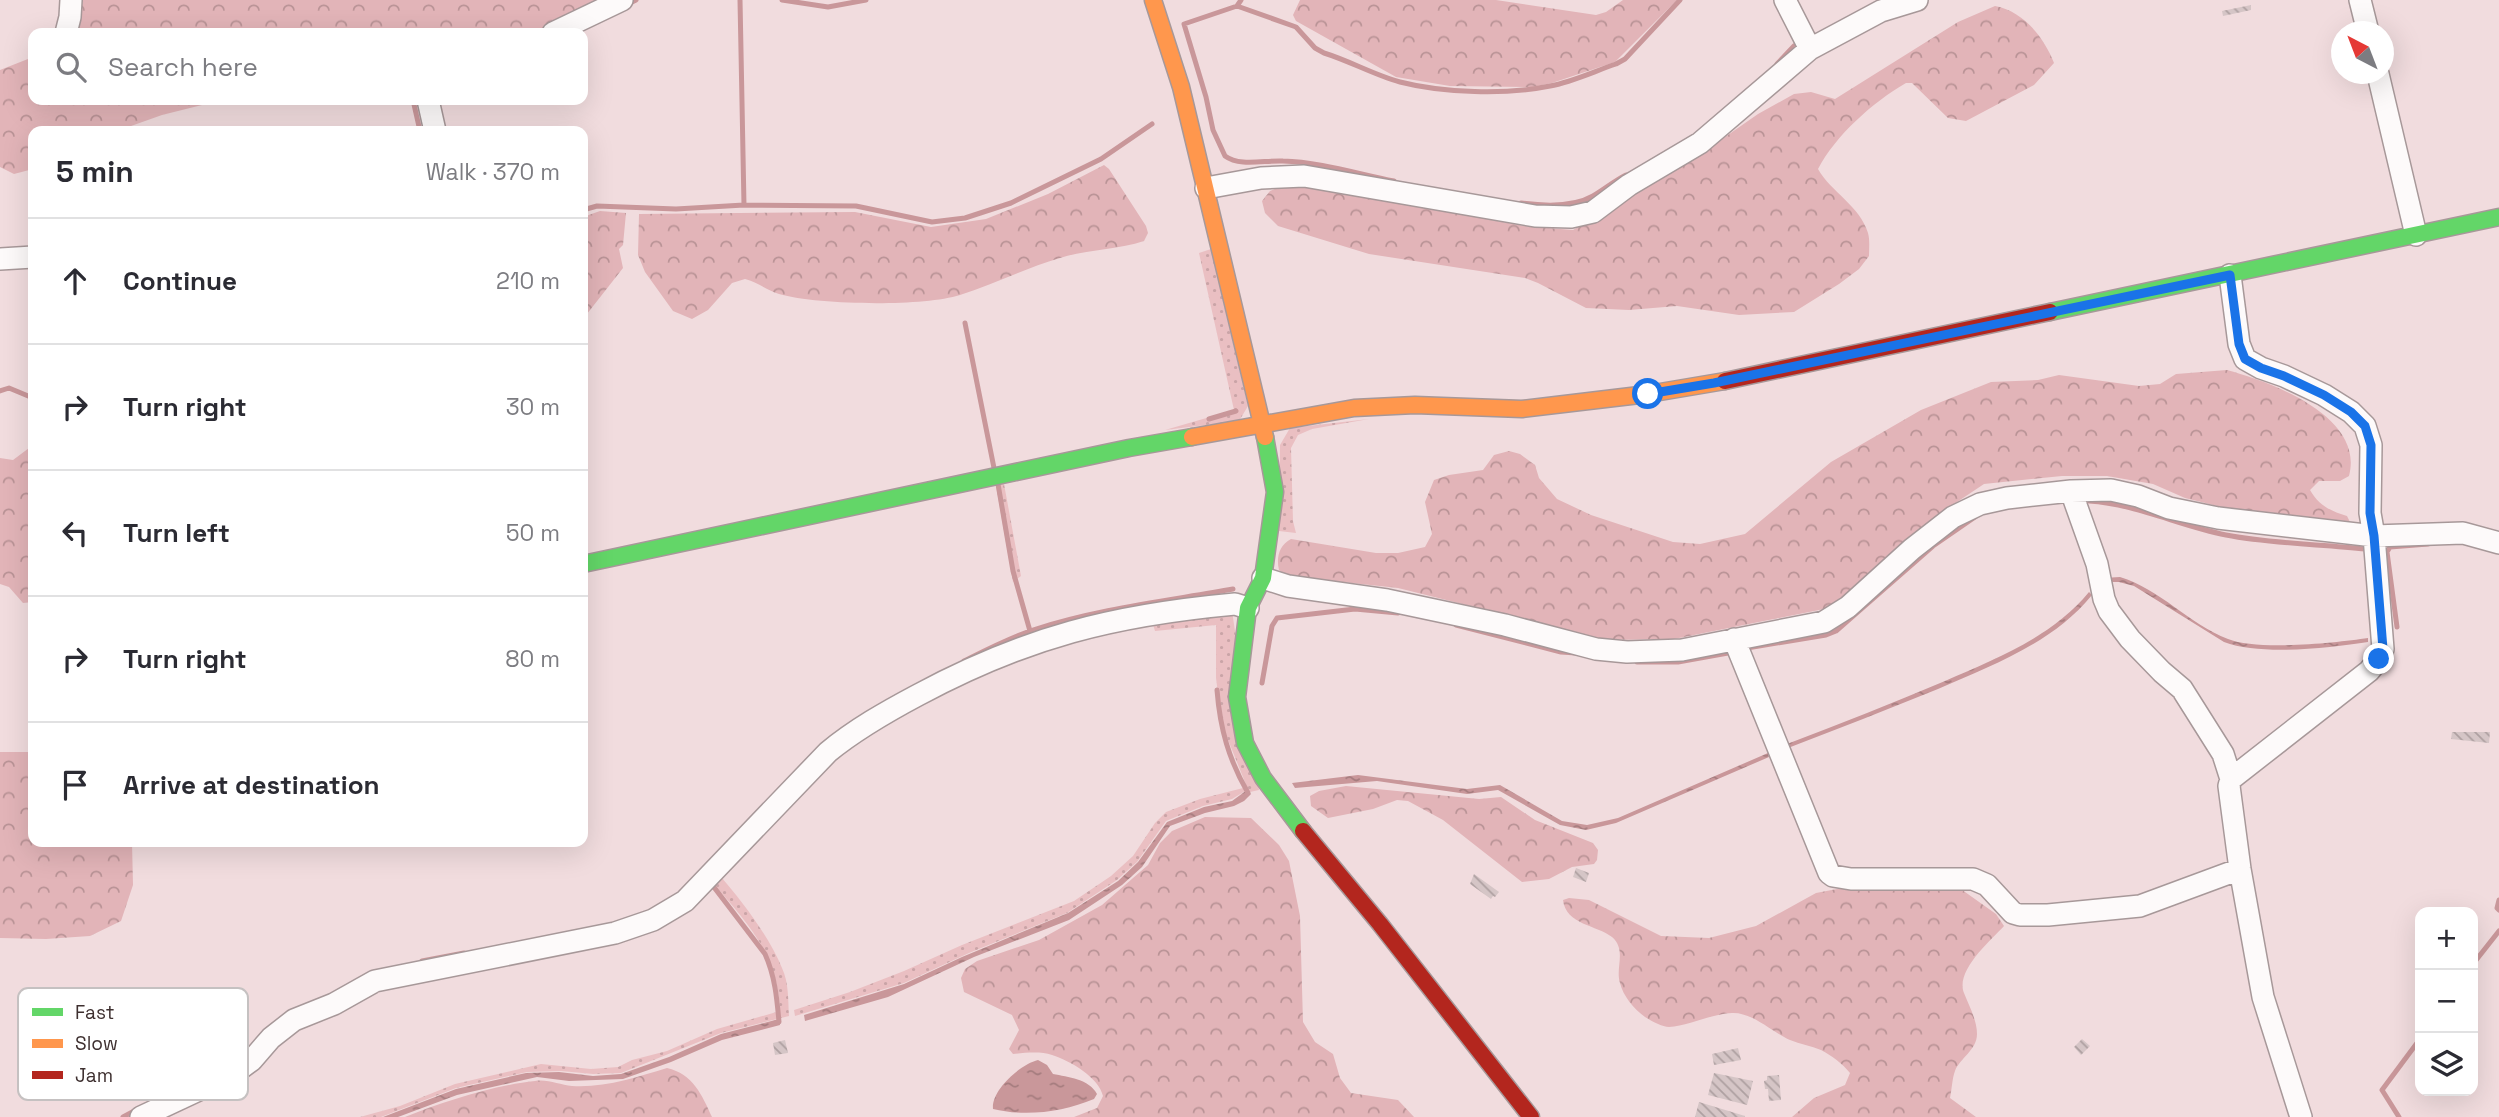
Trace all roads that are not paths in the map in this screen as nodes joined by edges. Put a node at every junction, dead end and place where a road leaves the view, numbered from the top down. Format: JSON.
{"nodes":[{"id":1,"x":71,"y":0,"type":"edge"},
{"id":2,"x":622,"y":0,"type":"edge"},
{"id":3,"x":1153,"y":0,"type":"edge"},
{"id":4,"x":1785,"y":0,"type":"edge"},
{"id":5,"x":1917,"y":0,"type":"edge"},
{"id":6,"x":2360,"y":0,"type":"edge"},
{"id":7,"x":2365,"y":21,"type":"edge"},
{"id":8,"x":67,"y":28,"type":"edge"},
{"id":9,"x":565,"y":28,"type":"edge"},
{"id":10,"x":1810,"y":49,"type":"junction"},
{"id":11,"x":2380,"y":84,"type":"edge"},
{"id":12,"x":429,"y":105,"type":"edge"},
{"id":13,"x":434,"y":126,"type":"edge"},
{"id":14,"x":1206,"y":188,"type":"junction"},
{"id":15,"x":2499,"y":217,"type":"edge"},
{"id":16,"x":2416,"y":235,"type":"junction"},
{"id":17,"x":28,"y":257,"type":"edge"},
{"id":18,"x":0,"y":259,"type":"edge"},
{"id":19,"x":2230,"y":275,"type":"junction"},
{"id":20,"x":1264,"y":425,"type":"junction"},
{"id":21,"x":2071,"y":491,"type":"junction"},
{"id":22,"x":2374,"y":536,"type":"junction"},
{"id":23,"x":2499,"y":543,"type":"edge"},
{"id":24,"x":588,"y":563,"type":"edge"},
{"id":25,"x":1263,"y":578,"type":"junction"},
{"id":26,"x":1248,"y":608,"type":"junction"},
{"id":27,"x":1734,"y":639,"type":"junction"},
{"id":28,"x":2231,"y":779,"type":"junction"},
{"id":29,"x":2240,"y":869,"type":"junction"},
{"id":30,"x":248,"y":1063,"type":"edge"},
{"id":31,"x":177,"y":1100,"type":"edge"},
{"id":32,"x":141,"y":1117,"type":"edge"},
{"id":33,"x":1531,"y":1117,"type":"edge"},
{"id":34,"x":2301,"y":1117,"type":"edge"}],
"edges":[{"from":1,"to":8,"type":"street"},
{"from":2,"to":9,"type":"street"},
{"from":3,"to":14,"type":"street"},
{"from":4,"to":10,"type":"street"},
{"from":5,"to":10,"type":"street"},
{"from":6,"to":7,"type":"street"},
{"from":10,"to":14,"type":"street"},
{"from":11,"to":16,"type":"street"},
{"from":12,"to":13,"type":"street"},
{"from":14,"to":20,"type":"street"},
{"from":15,"to":16,"type":"street"},
{"from":16,"to":19,"type":"street"},
{"from":17,"to":18,"type":"street"},
{"from":19,"to":20,"type":"street"},
{"from":19,"to":22,"type":"street"},
{"from":20,"to":24,"type":"street"},
{"from":20,"to":25,"type":"street"},
{"from":21,"to":22,"type":"street"},
{"from":21,"to":27,"type":"street"},
{"from":21,"to":28,"type":"street"},
{"from":22,"to":23,"type":"street"},
{"from":22,"to":28,"type":"street"},
{"from":25,"to":26,"type":"street"},
{"from":25,"to":27,"type":"street"},
{"from":26,"to":30,"type":"street"},
{"from":26,"to":33,"type":"street"},
{"from":27,"to":29,"type":"street"},
{"from":28,"to":29,"type":"street"},
{"from":29,"to":34,"type":"street"},
{"from":31,"to":32,"type":"street"}]}
